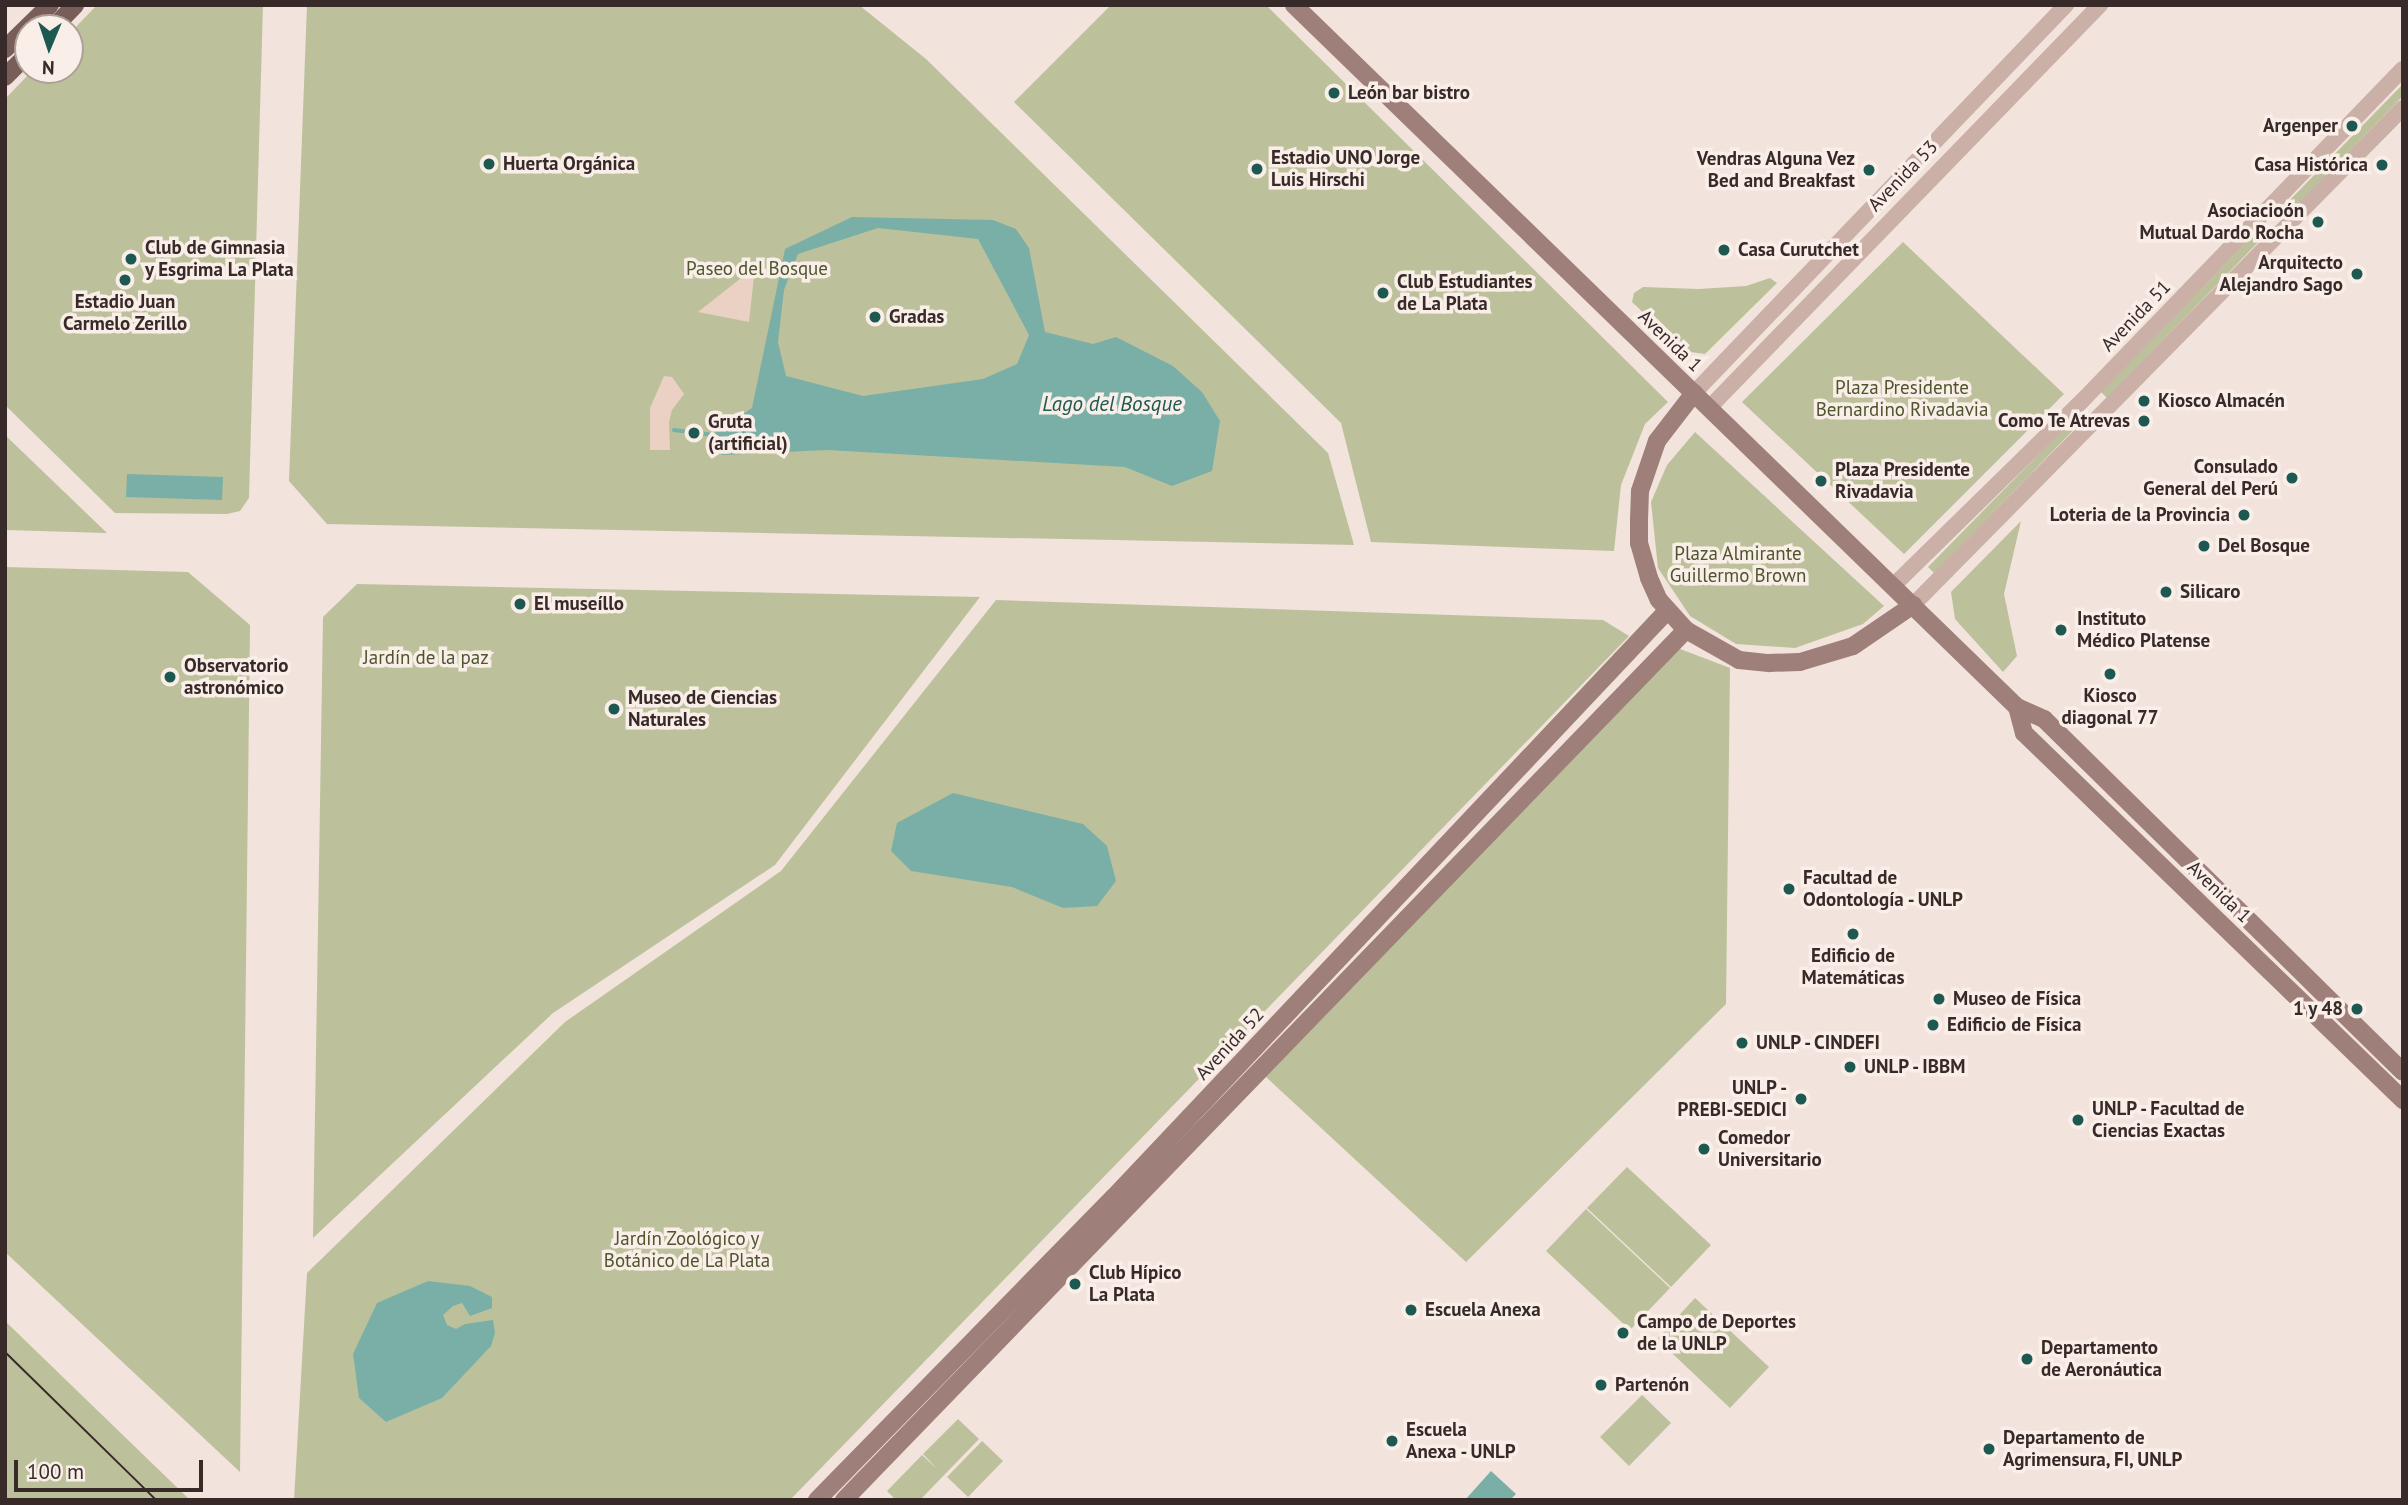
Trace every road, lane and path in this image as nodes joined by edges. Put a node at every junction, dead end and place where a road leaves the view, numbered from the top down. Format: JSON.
{"nodes":[{"id":1,"x":50,"y":5,"type":"edge"},
{"id":2,"x":1294,"y":5,"type":"edge"},
{"id":3,"x":2066,"y":5,"type":"edge"},
{"id":4,"x":2100,"y":5,"type":"edge"},
{"id":5,"x":5,"y":50,"type":"edge"},
{"id":6,"x":2403,"y":69,"type":"edge"},
{"id":7,"x":2403,"y":108,"type":"edge"},
{"id":8,"x":1694,"y":393,"type":"junction"},
{"id":9,"x":1709,"y":408,"type":"junction"},
{"id":10,"x":1893,"y":586,"type":"junction"},
{"id":11,"x":1913,"y":605,"type":"junction"},
{"id":12,"x":1667,"y":611,"type":"junction"},
{"id":13,"x":1686,"y":630,"type":"junction"},
{"id":14,"x":2017,"y":707,"type":"junction"},
{"id":15,"x":2403,"y":1072,"type":"edge"},
{"id":16,"x":2403,"y":1100,"type":"edge"},
{"id":17,"x":817,"y":1500,"type":"edge"},
{"id":18,"x":844,"y":1500,"type":"edge"}],
"edges":[{"from":1,"to":5,"type":"main road"},
{"from":2,"to":8,"type":"main road","name":"Avenida 1"},
{"from":3,"to":8,"type":"street","name":"Avenida 53"},
{"from":4,"to":9,"type":"street","name":"Avenida 53"},
{"from":6,"to":10,"type":"street","name":"Avenida 51"},
{"from":7,"to":11,"type":"street"},
{"from":8,"to":9,"type":"main road","name":"Avenida 1"},
{"from":8,"to":12,"type":"main road"},
{"from":9,"to":10,"type":"main road","name":"Avenida 1"},
{"from":10,"to":11,"type":"main road","name":"Avenida 1"},
{"from":11,"to":13,"type":"main road"},
{"from":11,"to":14,"type":"main road","name":"Avenida 1"},
{"from":12,"to":13,"type":"main road"},
{"from":12,"to":17,"type":"main road","name":"Avenida 52"},
{"from":13,"to":18,"type":"main road","name":"Avenida 52"},
{"from":14,"to":15,"type":"main road","name":"Avenida 1"},
{"from":14,"to":16,"type":"main road","name":"Avenida 1"}]}
